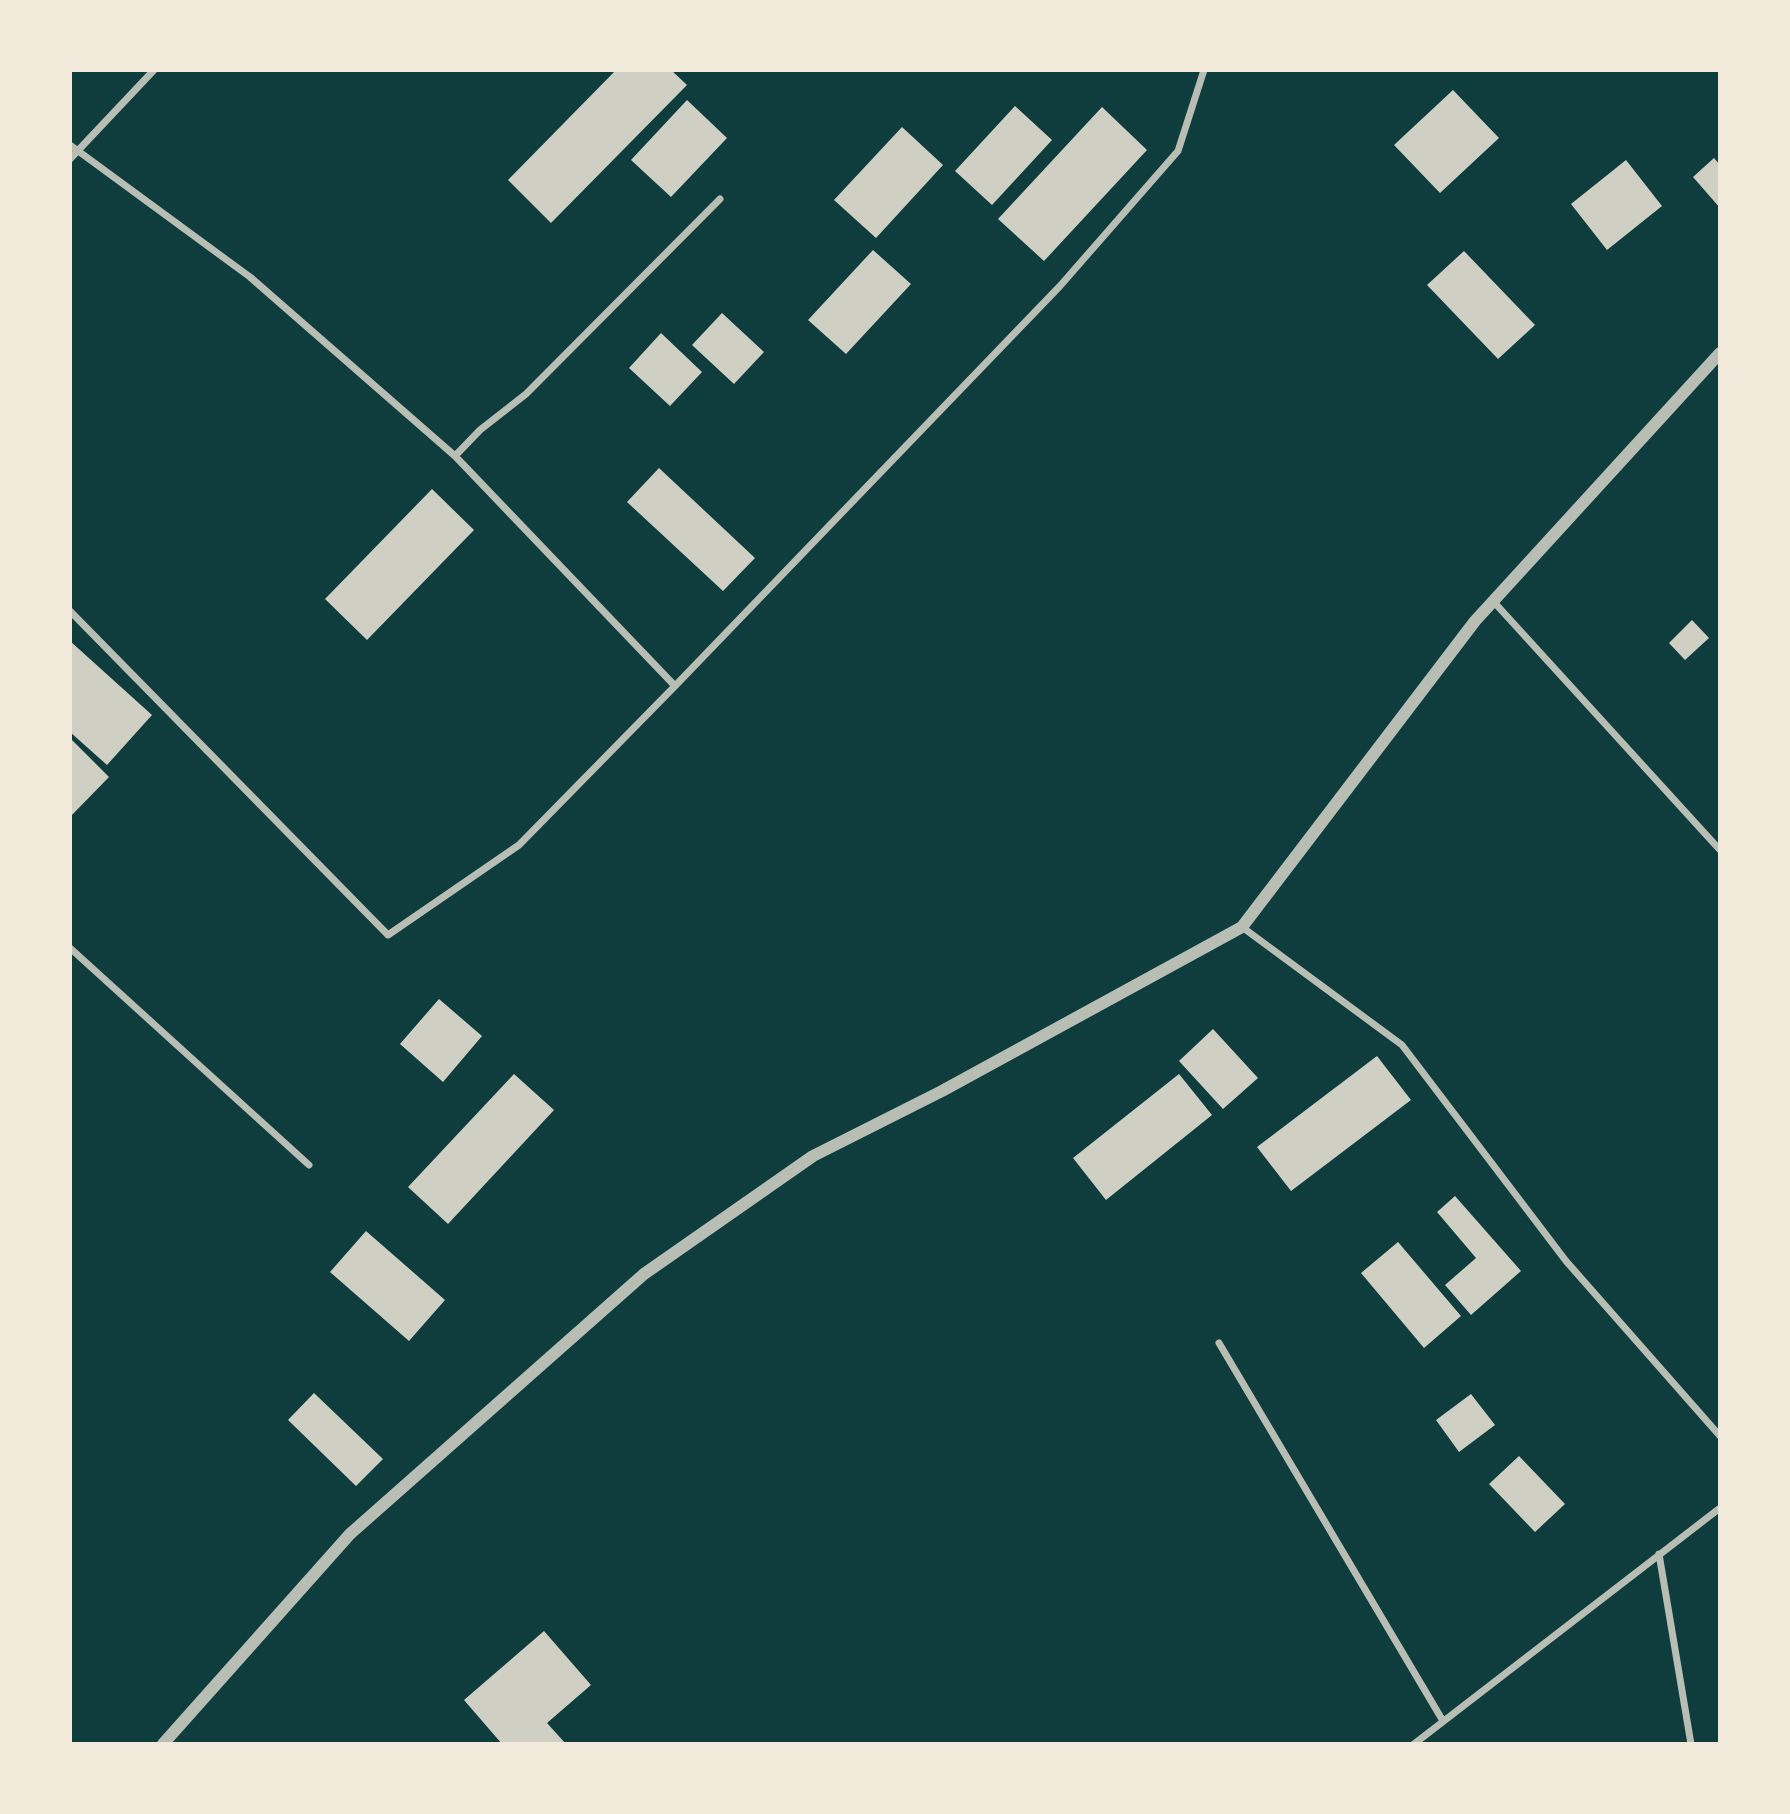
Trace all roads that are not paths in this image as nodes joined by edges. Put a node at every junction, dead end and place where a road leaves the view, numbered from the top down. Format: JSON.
{"nodes":[{"id":1,"x":154,"y":70,"type":"edge"},
{"id":2,"x":1204,"y":70,"type":"edge"},
{"id":3,"x":70,"y":145,"type":"edge"},
{"id":4,"x":77,"y":151,"type":"junction"},
{"id":5,"x":70,"y":159,"type":"edge"},
{"id":6,"x":720,"y":198,"type":"dead end"},
{"id":7,"x":1720,"y":352,"type":"edge"},
{"id":8,"x":455,"y":456,"type":"junction"},
{"id":9,"x":1493,"y":601,"type":"junction"},
{"id":10,"x":70,"y":611,"type":"edge"},
{"id":11,"x":676,"y":686,"type":"junction"},
{"id":12,"x":1720,"y":850,"type":"edge"},
{"id":13,"x":1242,"y":927,"type":"junction"},
{"id":14,"x":70,"y":948,"type":"edge"},
{"id":15,"x":309,"y":1164,"type":"dead end"},
{"id":16,"x":1219,"y":1343,"type":"dead end"},
{"id":17,"x":1720,"y":1436,"type":"edge"},
{"id":18,"x":1720,"y":1508,"type":"edge"},
{"id":19,"x":1660,"y":1554,"type":"junction"},
{"id":20,"x":1443,"y":1721,"type":"junction"},
{"id":21,"x":163,"y":1744,"type":"edge"},
{"id":22,"x":1414,"y":1744,"type":"edge"},
{"id":23,"x":1690,"y":1744,"type":"edge"}],
"edges":[{"from":1,"to":4,"type":"street"},
{"from":2,"to":11,"type":"street"},
{"from":3,"to":4,"type":"street"},
{"from":4,"to":5,"type":"street"},
{"from":4,"to":8,"type":"street"},
{"from":6,"to":8,"type":"street"},
{"from":7,"to":9,"type":"street"},
{"from":8,"to":11,"type":"street"},
{"from":9,"to":12,"type":"street"},
{"from":9,"to":13,"type":"street"},
{"from":10,"to":11,"type":"street"},
{"from":13,"to":17,"type":"street"},
{"from":13,"to":21,"type":"street"},
{"from":14,"to":15,"type":"street"},
{"from":16,"to":20,"type":"street"},
{"from":18,"to":19,"type":"street"},
{"from":19,"to":20,"type":"street"},
{"from":19,"to":23,"type":"street"},
{"from":20,"to":22,"type":"street"}]}
